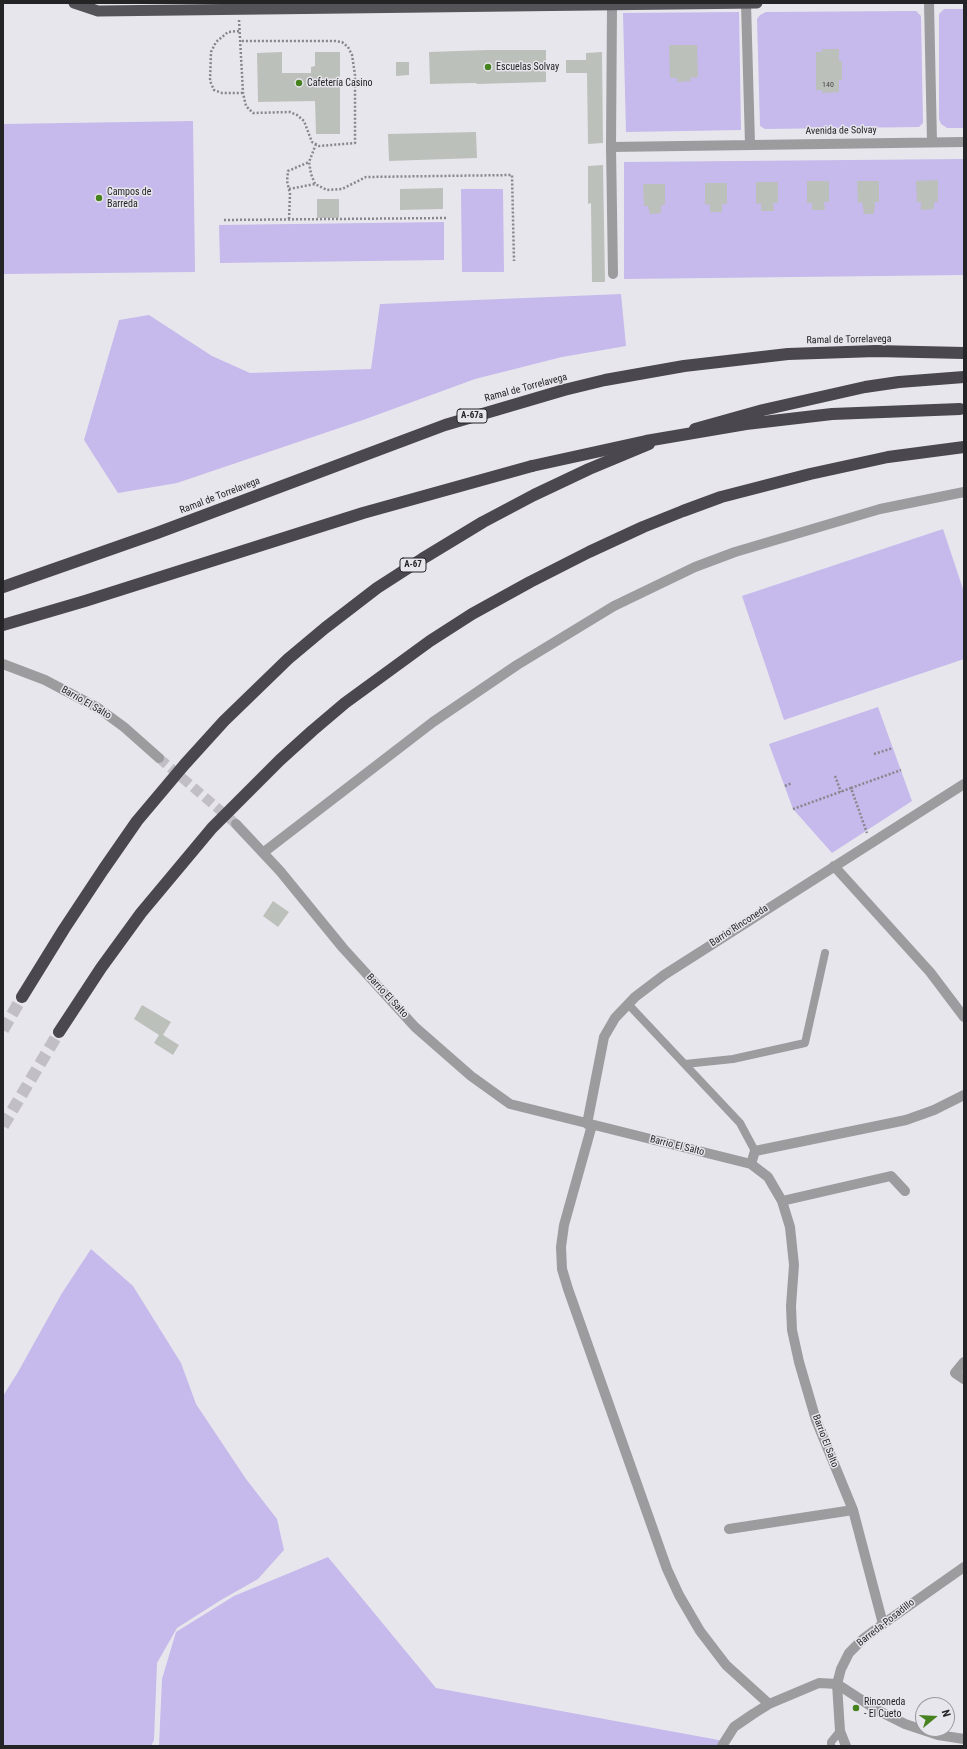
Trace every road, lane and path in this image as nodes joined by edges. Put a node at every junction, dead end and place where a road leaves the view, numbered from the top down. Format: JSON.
{"nodes":[{"id":1,"x":74,"y":3,"type":"edge"},
{"id":2,"x":746,"y":3,"type":"edge"},
{"id":3,"x":757,"y":3,"type":"edge"},
{"id":4,"x":929,"y":3,"type":"edge"},
{"id":5,"x":612,"y":5,"type":"junction"},
{"id":6,"x":239,"y":9,"type":"junction"},
{"id":7,"x":240,"y":31,"type":"junction"},
{"id":8,"x":240,"y":41,"type":"junction"},
{"id":9,"x":243,"y":93,"type":"junction"},
{"id":10,"x":932,"y":142,"type":"junction"},
{"id":11,"x":964,"y":142,"type":"edge"},
{"id":12,"x":316,"y":144,"type":"junction"},
{"id":13,"x":750,"y":144,"type":"junction"},
{"id":14,"x":611,"y":147,"type":"junction"},
{"id":15,"x":309,"y":162,"type":"junction"},
{"id":16,"x":315,"y":184,"type":"junction"},
{"id":17,"x":289,"y":189,"type":"junction"},
{"id":18,"x":446,"y":218,"type":"dead end"},
{"id":19,"x":289,"y":219,"type":"junction"},
{"id":20,"x":224,"y":220,"type":"dead end"},
{"id":21,"x":514,"y":261,"type":"dead end"},
{"id":22,"x":613,"y":274,"type":"dead end"},
{"id":23,"x":964,"y":353,"type":"edge"},
{"id":24,"x":964,"y":377,"type":"edge"},
{"id":25,"x":962,"y":409,"type":"edge"},
{"id":26,"x":964,"y":447,"type":"edge"},
{"id":27,"x":964,"y":492,"type":"edge"},
{"id":28,"x":3,"y":587,"type":"edge"},
{"id":29,"x":3,"y":626,"type":"edge"},
{"id":30,"x":3,"y":664,"type":"edge"},
{"id":31,"x":893,"y":748,"type":"dead end"},
{"id":32,"x":874,"y":754,"type":"dead end"},
{"id":33,"x":159,"y":758,"type":"tunnel mouth"},
{"id":34,"x":901,"y":770,"type":"dead end"},
{"id":35,"x":836,"y":776,"type":"dead end"},
{"id":36,"x":792,"y":783,"type":"dead end"},
{"id":37,"x":964,"y":784,"type":"edge"},
{"id":38,"x":785,"y":786,"type":"dead end"},
{"id":39,"x":851,"y":788,"type":"junction"},
{"id":40,"x":841,"y":792,"type":"junction"},
{"id":41,"x":793,"y":809,"type":"dead end"},
{"id":42,"x":236,"y":824,"type":"tunnel mouth"},
{"id":43,"x":871,"y":842,"type":"junction"},
{"id":44,"x":264,"y":852,"type":"junction"},
{"id":45,"x":834,"y":866,"type":"junction"},
{"id":46,"x":825,"y":953,"type":"dead end"},
{"id":47,"x":22,"y":997,"type":"tunnel mouth"},
{"id":48,"x":628,"y":1004,"type":"junction"},
{"id":49,"x":964,"y":1017,"type":"edge"},
{"id":50,"x":59,"y":1032,"type":"tunnel mouth"},
{"id":51,"x":685,"y":1064,"type":"junction"},
{"id":52,"x":964,"y":1095,"type":"edge"},
{"id":53,"x":589,"y":1125,"type":"junction"},
{"id":54,"x":755,"y":1151,"type":"junction"},
{"id":55,"x":751,"y":1164,"type":"junction"},
{"id":56,"x":905,"y":1191,"type":"dead end"},
{"id":57,"x":782,"y":1201,"type":"junction"},
{"id":58,"x":964,"y":1362,"type":"edge"},
{"id":59,"x":964,"y":1379,"type":"edge"},
{"id":60,"x":853,"y":1510,"type":"junction"},
{"id":61,"x":729,"y":1529,"type":"dead end"},
{"id":62,"x":964,"y":1567,"type":"edge"},
{"id":63,"x":883,"y":1624,"type":"junction"},
{"id":64,"x":837,"y":1684,"type":"junction"},
{"id":65,"x":769,"y":1704,"type":"junction"},
{"id":66,"x":840,"y":1731,"type":"junction"},
{"id":67,"x":964,"y":1739,"type":"edge"},
{"id":68,"x":722,"y":1746,"type":"edge"},
{"id":69,"x":831,"y":1746,"type":"edge"},
{"id":70,"x":846,"y":1746,"type":"edge"}],
"edges":[{"from":1,"to":6,"type":"highway"},
{"from":2,"to":3,"type":"highway"},
{"from":2,"to":5,"type":"highway"},
{"from":2,"to":13,"type":"street"},
{"from":4,"to":10,"type":"street"},
{"from":5,"to":6,"type":"highway"},
{"from":5,"to":14,"type":"street"},
{"from":6,"to":7,"type":"path"},
{"from":7,"to":8,"type":"path"},
{"from":7,"to":9,"type":"path"},
{"from":8,"to":9,"type":"path"},
{"from":8,"to":12,"type":"path"},
{"from":9,"to":12,"type":"path"},
{"from":10,"to":11,"type":"street","name":"Avenida de Solvay"},
{"from":10,"to":13,"type":"street","name":"Avenida de Solvay"},
{"from":12,"to":15,"type":"path"},
{"from":13,"to":14,"type":"street","name":"Avenida de Solvay"},
{"from":14,"to":22,"type":"street"},
{"from":15,"to":16,"type":"path"},
{"from":15,"to":17,"type":"path"},
{"from":16,"to":17,"type":"path"},
{"from":16,"to":21,"type":"path"},
{"from":17,"to":19,"type":"path"},
{"from":18,"to":19,"type":"path"},
{"from":19,"to":20,"type":"path"},
{"from":23,"to":28,"type":"highway","name":"Ramal de Torrelavega","number":"A-67a"},
{"from":24,"to":47,"type":"highway","number":"A-67"},
{"from":25,"to":29,"type":"highway","bridge":true},
{"from":26,"to":50,"type":"highway"},
{"from":27,"to":44,"type":"street"},
{"from":30,"to":33,"type":"street","name":"Barrio El Salto"},
{"from":31,"to":32,"type":"path"},
{"from":34,"to":39,"type":"path"},
{"from":35,"to":40,"type":"path"},
{"from":36,"to":38,"type":"path"},
{"from":37,"to":43,"type":"street","name":"Barrio Rinconeda"},
{"from":39,"to":40,"type":"path"},
{"from":39,"to":43,"type":"path"},
{"from":40,"to":41,"type":"path"},
{"from":42,"to":44,"type":"street","name":"Barrio El Salto"},
{"from":43,"to":45,"type":"street","name":"Barrio Rinconeda"},
{"from":44,"to":53,"type":"street","name":"Barrio El Salto"},
{"from":45,"to":48,"type":"street","name":"Barrio Rinconeda"},
{"from":45,"to":49,"type":"street"},
{"from":46,"to":51,"type":"lane"},
{"from":48,"to":51,"type":"lane"},
{"from":48,"to":53,"type":"street","name":"Barrio Rinconeda"},
{"from":51,"to":54,"type":"lane"},
{"from":52,"to":54,"type":"street"},
{"from":53,"to":55,"type":"street","name":"Barrio El Salto"},
{"from":53,"to":65,"type":"street","name":"Barrio Rinconeda"},
{"from":54,"to":55,"type":"street"},
{"from":55,"to":57,"type":"street","name":"Barrio El Salto"},
{"from":56,"to":57,"type":"street"},
{"from":57,"to":60,"type":"street","name":"Barrio El Salto"},
{"from":58,"to":59,"type":"street"},
{"from":60,"to":61,"type":"street"},
{"from":60,"to":63,"type":"street","name":"Barrio El Salto"},
{"from":62,"to":63,"type":"street","name":"Barreda-Posadillo"},
{"from":63,"to":64,"type":"street","name":"Barreda-Posadillo"},
{"from":64,"to":65,"type":"street"},
{"from":64,"to":66,"type":"street","name":"Barreda-Posadillo"},
{"from":64,"to":67,"type":"street"},
{"from":65,"to":68,"type":"street"},
{"from":66,"to":69,"type":"lane"},
{"from":66,"to":70,"type":"street","name":"Barreda-Posadillo"}]}
